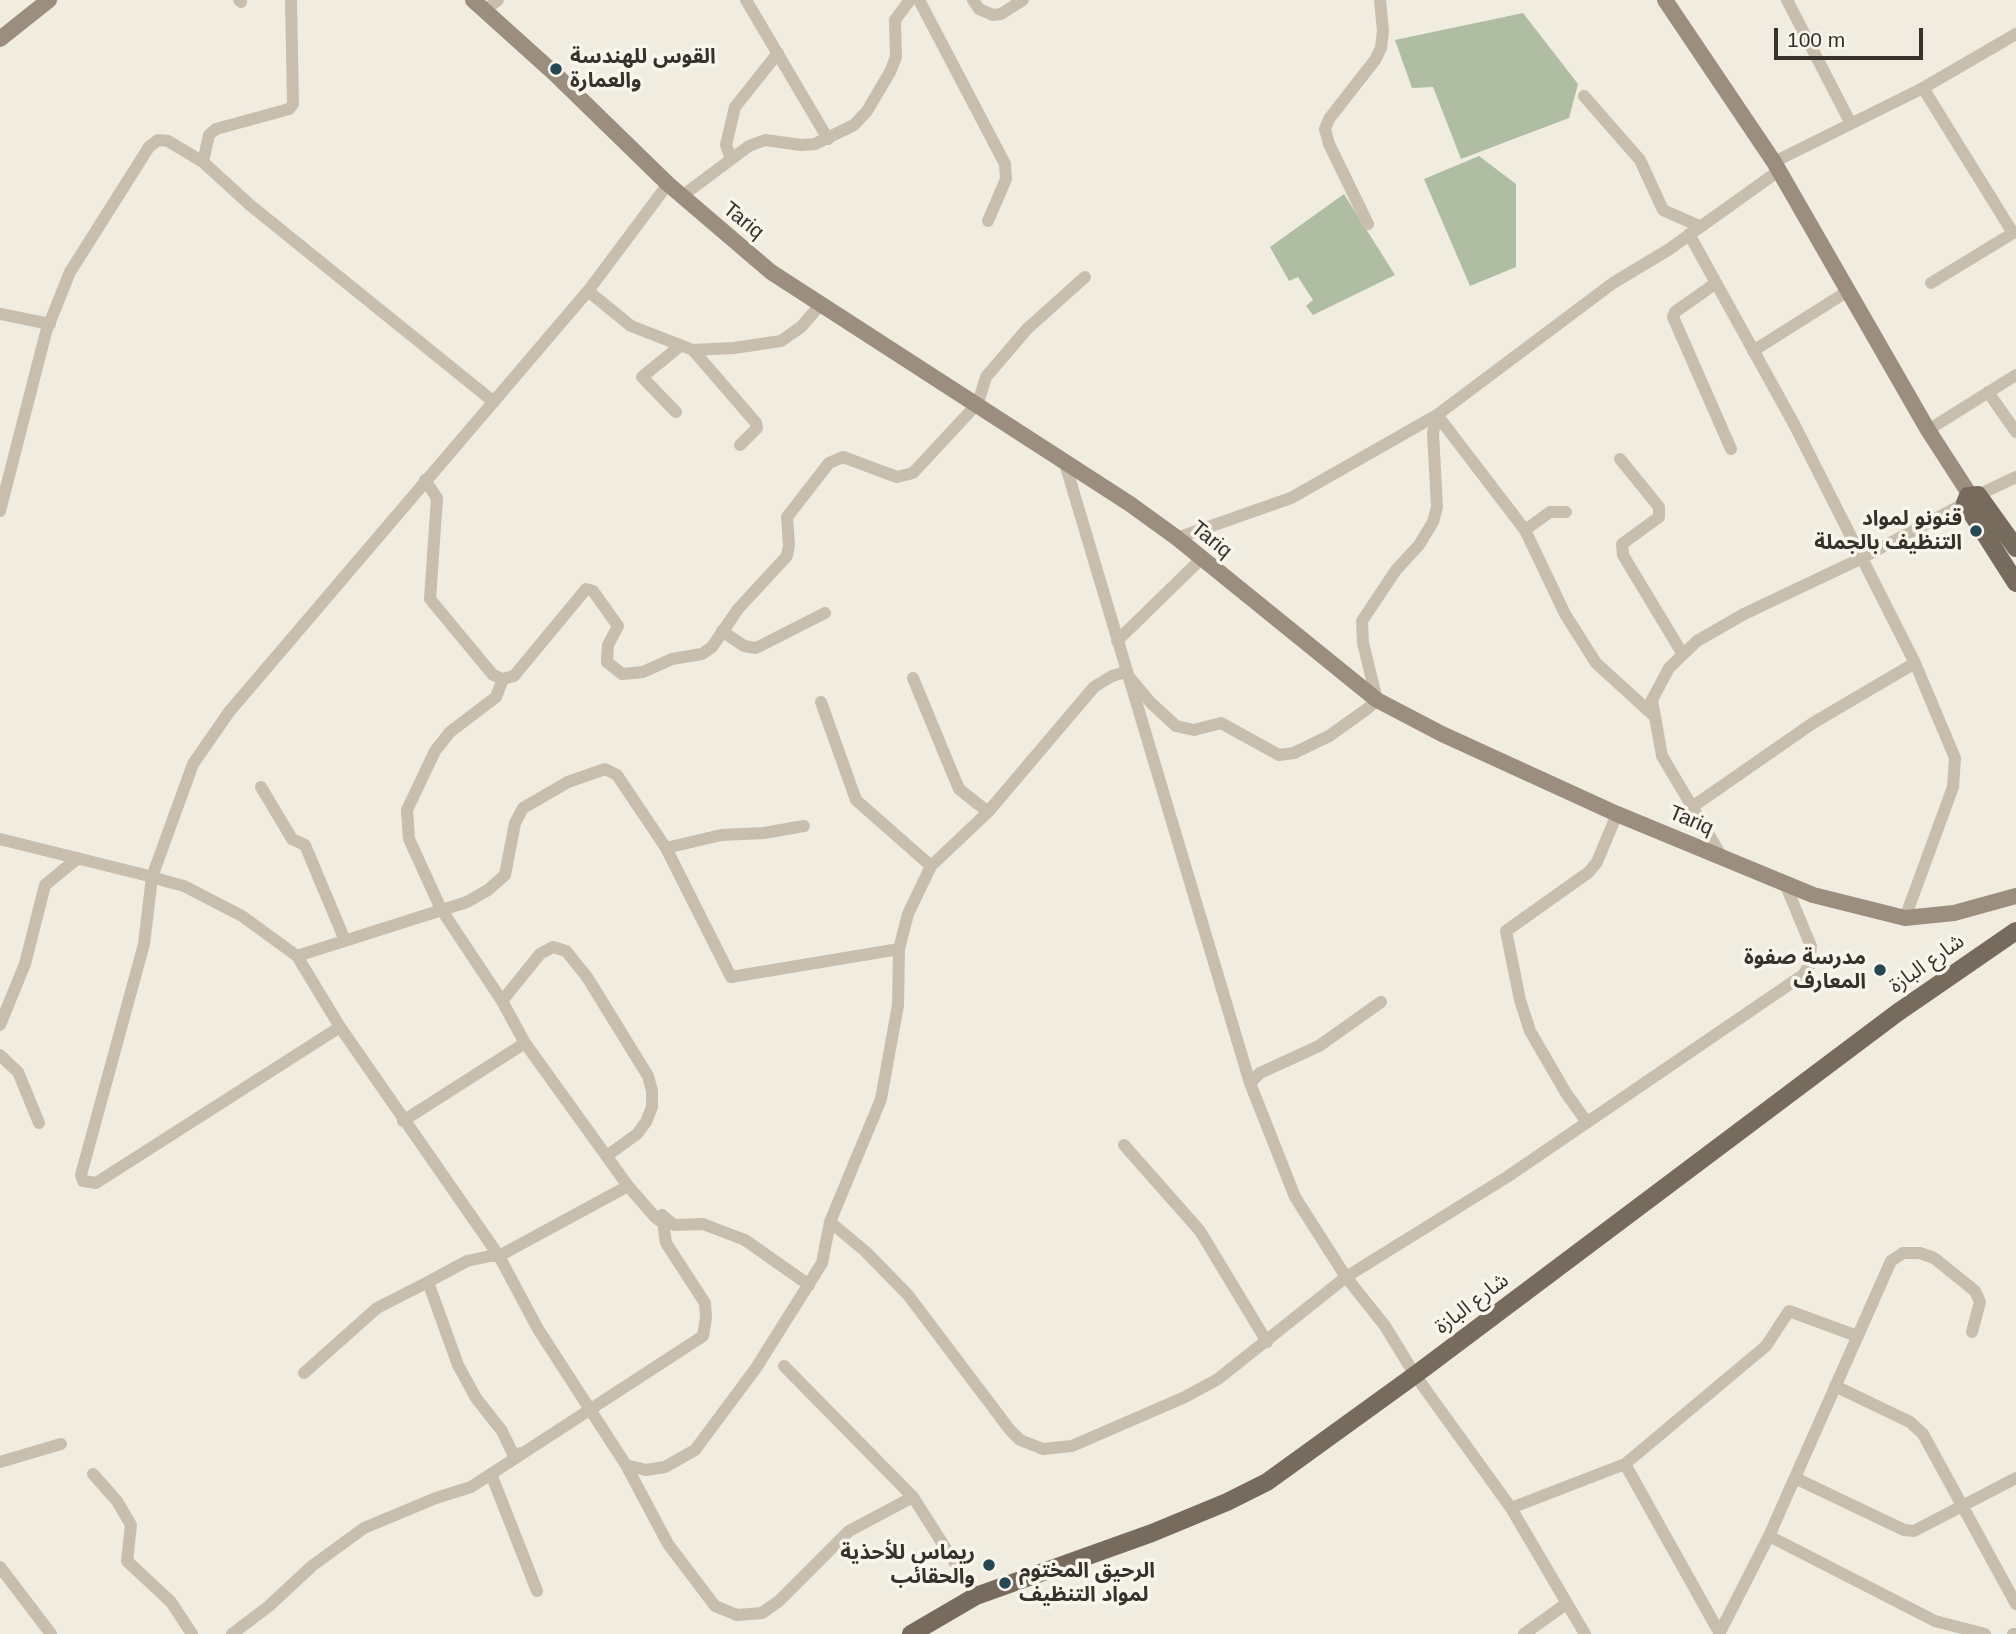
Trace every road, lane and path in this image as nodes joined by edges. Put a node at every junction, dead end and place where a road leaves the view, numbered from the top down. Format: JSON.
{"nodes":[{"id":1,"x":49,"y":0,"type":"edge"},
{"id":2,"x":291,"y":0,"type":"edge"},
{"id":3,"x":746,"y":0,"type":"edge"},
{"id":4,"x":910,"y":0,"type":"edge"},
{"id":5,"x":919,"y":0,"type":"edge"},
{"id":6,"x":973,"y":0,"type":"edge"},
{"id":7,"x":1023,"y":0,"type":"edge"},
{"id":8,"x":1380,"y":0,"type":"edge"},
{"id":9,"x":1665,"y":0,"type":"edge"},
{"id":10,"x":1787,"y":0,"type":"edge"},
{"id":11,"x":486,"y":3,"type":"edge"},
{"id":12,"x":2016,"y":34,"type":"edge"},
{"id":13,"x":0,"y":39,"type":"edge"},
{"id":14,"x":778,"y":53,"type":"junction"},
{"id":15,"x":1923,"y":88,"type":"junction"},
{"id":16,"x":1584,"y":96,"type":"dead end"},
{"id":17,"x":1850,"y":122,"type":"junction"},
{"id":18,"x":828,"y":139,"type":"junction"},
{"id":19,"x":731,"y":158,"type":"junction"},
{"id":20,"x":203,"y":162,"type":"junction"},
{"id":21,"x":1777,"y":166,"type":"junction"},
{"id":22,"x":668,"y":184,"type":"junction"},
{"id":23,"x":682,"y":196,"type":"junction"},
{"id":24,"x":988,"y":221,"type":"dead end"},
{"id":25,"x":1368,"y":224,"type":"dead end"},
{"id":26,"x":1694,"y":230,"type":"junction"},
{"id":27,"x":2015,"y":235,"type":"edge"},
{"id":28,"x":1085,"y":277,"type":"dead end"},
{"id":29,"x":1716,"y":283,"type":"junction"},
{"id":30,"x":1931,"y":283,"type":"dead end"},
{"id":31,"x":1848,"y":290,"type":"junction"},
{"id":32,"x":588,"y":291,"type":"junction"},
{"id":33,"x":820,"y":305,"type":"junction"},
{"id":34,"x":0,"y":314,"type":"edge"},
{"id":35,"x":50,"y":324,"type":"junction"},
{"id":36,"x":687,"y":348,"type":"junction"},
{"id":37,"x":1753,"y":351,"type":"junction"},
{"id":38,"x":2016,"y":375,"type":"edge"},
{"id":39,"x":1988,"y":392,"type":"junction"},
{"id":40,"x":494,"y":402,"type":"junction"},
{"id":41,"x":978,"y":403,"type":"junction"},
{"id":42,"x":676,"y":412,"type":"dead end"},
{"id":43,"x":1437,"y":415,"type":"junction"},
{"id":44,"x":1928,"y":430,"type":"junction"},
{"id":45,"x":2016,"y":432,"type":"edge"},
{"id":46,"x":740,"y":445,"type":"dead end"},
{"id":47,"x":1731,"y":449,"type":"dead end"},
{"id":48,"x":1620,"y":459,"type":"dead end"},
{"id":49,"x":1064,"y":460,"type":"junction"},
{"id":50,"x":2016,"y":477,"type":"edge"},
{"id":51,"x":425,"y":480,"type":"junction"},
{"id":52,"x":1971,"y":498,"type":"junction"},
{"id":53,"x":0,"y":511,"type":"edge"},
{"id":54,"x":1566,"y":512,"type":"dead end"},
{"id":55,"x":1525,"y":530,"type":"junction"},
{"id":56,"x":1177,"y":538,"type":"junction"},
{"id":57,"x":2016,"y":548,"type":"edge"},
{"id":58,"x":1201,"y":559,"type":"junction"},
{"id":59,"x":1860,"y":559,"type":"junction"},
{"id":60,"x":2016,"y":583,"type":"edge"},
{"id":61,"x":825,"y":613,"type":"dead end"},
{"id":62,"x":722,"y":631,"type":"junction"},
{"id":63,"x":1116,"y":641,"type":"junction"},
{"id":64,"x":1682,"y":653,"type":"junction"},
{"id":65,"x":1915,"y":663,"type":"junction"},
{"id":66,"x":1125,"y":672,"type":"junction"},
{"id":67,"x":913,"y":678,"type":"dead end"},
{"id":68,"x":503,"y":679,"type":"junction"},
{"id":69,"x":1377,"y":700,"type":"junction"},
{"id":70,"x":821,"y":702,"type":"dead end"},
{"id":71,"x":1652,"y":714,"type":"junction"},
{"id":72,"x":261,"y":787,"type":"dead end"},
{"id":73,"x":1692,"y":807,"type":"junction"},
{"id":74,"x":988,"y":812,"type":"junction"},
{"id":75,"x":1617,"y":814,"type":"junction"},
{"id":76,"x":804,"y":825,"type":"dead end"},
{"id":77,"x":0,"y":839,"type":"edge"},
{"id":78,"x":666,"y":848,"type":"junction"},
{"id":79,"x":1722,"y":857,"type":"junction"},
{"id":80,"x":78,"y":858,"type":"junction"},
{"id":81,"x":931,"y":866,"type":"junction"},
{"id":82,"x":152,"y":877,"type":"junction"},
{"id":83,"x":1786,"y":886,"type":"junction"},
{"id":84,"x":2016,"y":896,"type":"edge"},
{"id":85,"x":440,"y":909,"type":"junction"},
{"id":86,"x":1905,"y":918,"type":"junction"},
{"id":87,"x":2016,"y":931,"type":"edge"},
{"id":88,"x":344,"y":938,"type":"junction"},
{"id":89,"x":899,"y":949,"type":"junction"},
{"id":90,"x":297,"y":956,"type":"junction"},
{"id":91,"x":502,"y":1001,"type":"junction"},
{"id":92,"x":1381,"y":1002,"type":"dead end"},
{"id":93,"x":0,"y":1025,"type":"edge"},
{"id":94,"x":340,"y":1027,"type":"junction"},
{"id":95,"x":525,"y":1043,"type":"junction"},
{"id":96,"x":0,"y":1055,"type":"edge"},
{"id":97,"x":1250,"y":1083,"type":"junction"},
{"id":98,"x":403,"y":1121,"type":"junction"},
{"id":99,"x":1586,"y":1121,"type":"junction"},
{"id":100,"x":38,"y":1123,"type":"dead end"},
{"id":101,"x":1124,"y":1146,"type":"dead end"},
{"id":102,"x":608,"y":1155,"type":"junction"},
{"id":103,"x":628,"y":1186,"type":"junction"},
{"id":104,"x":662,"y":1215,"type":"junction"},
{"id":105,"x":830,"y":1222,"type":"junction"},
{"id":106,"x":499,"y":1256,"type":"junction"},
{"id":107,"x":1346,"y":1277,"type":"junction"},
{"id":108,"x":428,"y":1282,"type":"junction"},
{"id":109,"x":809,"y":1285,"type":"junction"},
{"id":110,"x":1972,"y":1332,"type":"dead end"},
{"id":111,"x":1857,"y":1336,"type":"junction"},
{"id":112,"x":1267,"y":1342,"type":"junction"},
{"id":113,"x":784,"y":1366,"type":"dead end"},
{"id":114,"x":304,"y":1373,"type":"dead end"},
{"id":115,"x":1415,"y":1375,"type":"junction"},
{"id":116,"x":1835,"y":1386,"type":"junction"},
{"id":117,"x":589,"y":1408,"type":"junction"},
{"id":118,"x":61,"y":1444,"type":"dead end"},
{"id":119,"x":523,"y":1453,"type":"junction"},
{"id":120,"x":0,"y":1462,"type":"edge"},
{"id":121,"x":1625,"y":1464,"type":"junction"},
{"id":122,"x":626,"y":1465,"type":"junction"},
{"id":123,"x":93,"y":1474,"type":"dead end"},
{"id":124,"x":491,"y":1474,"type":"junction"},
{"id":125,"x":1795,"y":1478,"type":"junction"},
{"id":126,"x":2016,"y":1478,"type":"edge"},
{"id":127,"x":913,"y":1497,"type":"junction"},
{"id":128,"x":1962,"y":1507,"type":"junction"},
{"id":129,"x":1511,"y":1508,"type":"junction"},
{"id":130,"x":1769,"y":1536,"type":"junction"},
{"id":131,"x":0,"y":1567,"type":"edge"},
{"id":132,"x":537,"y":1591,"type":"dead end"},
{"id":133,"x":976,"y":1596,"type":"junction"},
{"id":134,"x":1566,"y":1604,"type":"junction"},
{"id":135,"x":2016,"y":1604,"type":"edge"},
{"id":136,"x":1719,"y":1633,"type":"edge"},
{"id":137,"x":51,"y":1634,"type":"edge"},
{"id":138,"x":192,"y":1634,"type":"edge"},
{"id":139,"x":232,"y":1634,"type":"edge"},
{"id":140,"x":911,"y":1634,"type":"edge"},
{"id":141,"x":1524,"y":1634,"type":"edge"},
{"id":142,"x":1585,"y":1634,"type":"edge"},
{"id":143,"x":1986,"y":1634,"type":"edge"}],
"edges":[{"from":1,"to":13,"type":"main road"},
{"from":2,"to":20,"type":"street"},
{"from":3,"to":14,"type":"street"},
{"from":4,"to":18,"type":"street"},
{"from":5,"to":24,"type":"street"},
{"from":6,"to":7,"type":"street"},
{"from":8,"to":25,"type":"street"},
{"from":9,"to":21,"type":"main road"},
{"from":10,"to":17,"type":"street"},
{"from":11,"to":22,"type":"main road","name":"Tariq"},
{"from":12,"to":15,"type":"street"},
{"from":14,"to":18,"type":"street"},
{"from":14,"to":19,"type":"street"},
{"from":15,"to":17,"type":"street"},
{"from":15,"to":27,"type":"street"},
{"from":16,"to":26,"type":"street"},
{"from":17,"to":21,"type":"street"},
{"from":18,"to":19,"type":"street"},
{"from":19,"to":23,"type":"street"},
{"from":20,"to":35,"type":"street"},
{"from":20,"to":40,"type":"street"},
{"from":21,"to":26,"type":"street"},
{"from":21,"to":31,"type":"main road"},
{"from":22,"to":23,"type":"main road","name":"Tariq"},
{"from":22,"to":32,"type":"street"},
{"from":23,"to":33,"type":"main road","name":"Tariq"},
{"from":26,"to":29,"type":"street"},
{"from":26,"to":43,"type":"street"},
{"from":27,"to":30,"type":"street"},
{"from":28,"to":41,"type":"street"},
{"from":29,"to":37,"type":"street"},
{"from":29,"to":47,"type":"street"},
{"from":31,"to":37,"type":"street"},
{"from":31,"to":44,"type":"main road"},
{"from":32,"to":36,"type":"street"},
{"from":32,"to":40,"type":"street"},
{"from":33,"to":36,"type":"street"},
{"from":33,"to":41,"type":"main road","name":"Tariq"},
{"from":34,"to":35,"type":"street"},
{"from":35,"to":53,"type":"street"},
{"from":36,"to":42,"type":"street"},
{"from":36,"to":46,"type":"street"},
{"from":37,"to":59,"type":"street"},
{"from":38,"to":39,"type":"street"},
{"from":39,"to":44,"type":"street"},
{"from":39,"to":45,"type":"street"},
{"from":40,"to":51,"type":"street"},
{"from":41,"to":49,"type":"main road","name":"Tariq"},
{"from":41,"to":62,"type":"street"},
{"from":43,"to":55,"type":"street"},
{"from":43,"to":56,"type":"street"},
{"from":43,"to":69,"type":"street"},
{"from":44,"to":52,"type":"main road"},
{"from":48,"to":64,"type":"street"},
{"from":49,"to":56,"type":"main road","name":"Tariq"},
{"from":49,"to":63,"type":"street"},
{"from":50,"to":52,"type":"street"},
{"from":51,"to":68,"type":"street"},
{"from":51,"to":82,"type":"street"},
{"from":52,"to":57,"type":"main road"},
{"from":52,"to":59,"type":"street"},
{"from":52,"to":60,"type":"main road"},
{"from":54,"to":55,"type":"street"},
{"from":55,"to":71,"type":"street"},
{"from":56,"to":58,"type":"main road","name":"Tariq"},
{"from":58,"to":63,"type":"street"},
{"from":58,"to":69,"type":"main road","name":"Tariq"},
{"from":59,"to":64,"type":"street"},
{"from":59,"to":65,"type":"street"},
{"from":61,"to":62,"type":"street"},
{"from":62,"to":68,"type":"street"},
{"from":63,"to":66,"type":"street"},
{"from":64,"to":71,"type":"street"},
{"from":65,"to":73,"type":"street"},
{"from":65,"to":86,"type":"street"},
{"from":66,"to":69,"type":"street"},
{"from":66,"to":74,"type":"street"},
{"from":66,"to":97,"type":"street"},
{"from":67,"to":74,"type":"street"},
{"from":68,"to":85,"type":"street"},
{"from":69,"to":75,"type":"main road","name":"Tariq"},
{"from":70,"to":81,"type":"street"},
{"from":71,"to":73,"type":"street"},
{"from":72,"to":88,"type":"street"},
{"from":73,"to":79,"type":"street"},
{"from":74,"to":81,"type":"street"},
{"from":75,"to":79,"type":"main road","name":"Tariq"},
{"from":75,"to":99,"type":"street"},
{"from":76,"to":78,"type":"street"},
{"from":77,"to":80,"type":"street"},
{"from":78,"to":85,"type":"street"},
{"from":78,"to":89,"type":"street"},
{"from":79,"to":83,"type":"main road","name":"Tariq"},
{"from":80,"to":82,"type":"street"},
{"from":80,"to":93,"type":"street"},
{"from":81,"to":89,"type":"street"},
{"from":82,"to":90,"type":"street"},
{"from":82,"to":94,"type":"street"},
{"from":83,"to":86,"type":"main road","name":"Tariq"},
{"from":83,"to":99,"type":"street"},
{"from":84,"to":86,"type":"main road","name":"Tariq"},
{"from":85,"to":88,"type":"street"},
{"from":85,"to":91,"type":"street"},
{"from":87,"to":115,"type":"main road","name":"شارع البازة"},
{"from":88,"to":90,"type":"street"},
{"from":89,"to":105,"type":"street"},
{"from":90,"to":94,"type":"street"},
{"from":91,"to":95,"type":"street"},
{"from":91,"to":102,"type":"street"},
{"from":92,"to":97,"type":"street"},
{"from":94,"to":98,"type":"street"},
{"from":95,"to":98,"type":"street"},
{"from":95,"to":102,"type":"street"},
{"from":96,"to":100,"type":"street"},
{"from":97,"to":107,"type":"street"},
{"from":98,"to":106,"type":"street"},
{"from":99,"to":107,"type":"street"},
{"from":101,"to":112,"type":"street"},
{"from":102,"to":103,"type":"street"},
{"from":103,"to":104,"type":"street"},
{"from":103,"to":106,"type":"street"},
{"from":104,"to":109,"type":"street"},
{"from":104,"to":117,"type":"street"},
{"from":105,"to":109,"type":"street"},
{"from":105,"to":112,"type":"street"},
{"from":106,"to":108,"type":"street"},
{"from":106,"to":117,"type":"street"},
{"from":107,"to":112,"type":"street"},
{"from":107,"to":115,"type":"street"},
{"from":108,"to":114,"type":"street"},
{"from":108,"to":119,"type":"street"},
{"from":109,"to":122,"type":"street"},
{"from":110,"to":111,"type":"street"},
{"from":111,"to":116,"type":"street"},
{"from":111,"to":121,"type":"street"},
{"from":113,"to":127,"type":"street"},
{"from":115,"to":129,"type":"street"},
{"from":115,"to":133,"type":"main road","name":"شارع البازة"},
{"from":116,"to":125,"type":"street"},
{"from":116,"to":128,"type":"street"},
{"from":117,"to":119,"type":"street"},
{"from":117,"to":122,"type":"street"},
{"from":118,"to":120,"type":"street"},
{"from":119,"to":124,"type":"street"},
{"from":121,"to":129,"type":"street"},
{"from":121,"to":136,"type":"street"},
{"from":122,"to":127,"type":"street"},
{"from":123,"to":138,"type":"street"},
{"from":124,"to":132,"type":"street"},
{"from":124,"to":139,"type":"street"},
{"from":125,"to":128,"type":"street"},
{"from":125,"to":130,"type":"street"},
{"from":126,"to":128,"type":"street"},
{"from":127,"to":133,"type":"street"},
{"from":128,"to":135,"type":"street"},
{"from":129,"to":134,"type":"street"},
{"from":130,"to":136,"type":"street"},
{"from":130,"to":143,"type":"street"},
{"from":131,"to":137,"type":"street"},
{"from":133,"to":140,"type":"main road","name":"شارع البازة"},
{"from":134,"to":141,"type":"street"},
{"from":134,"to":142,"type":"street"}]}
